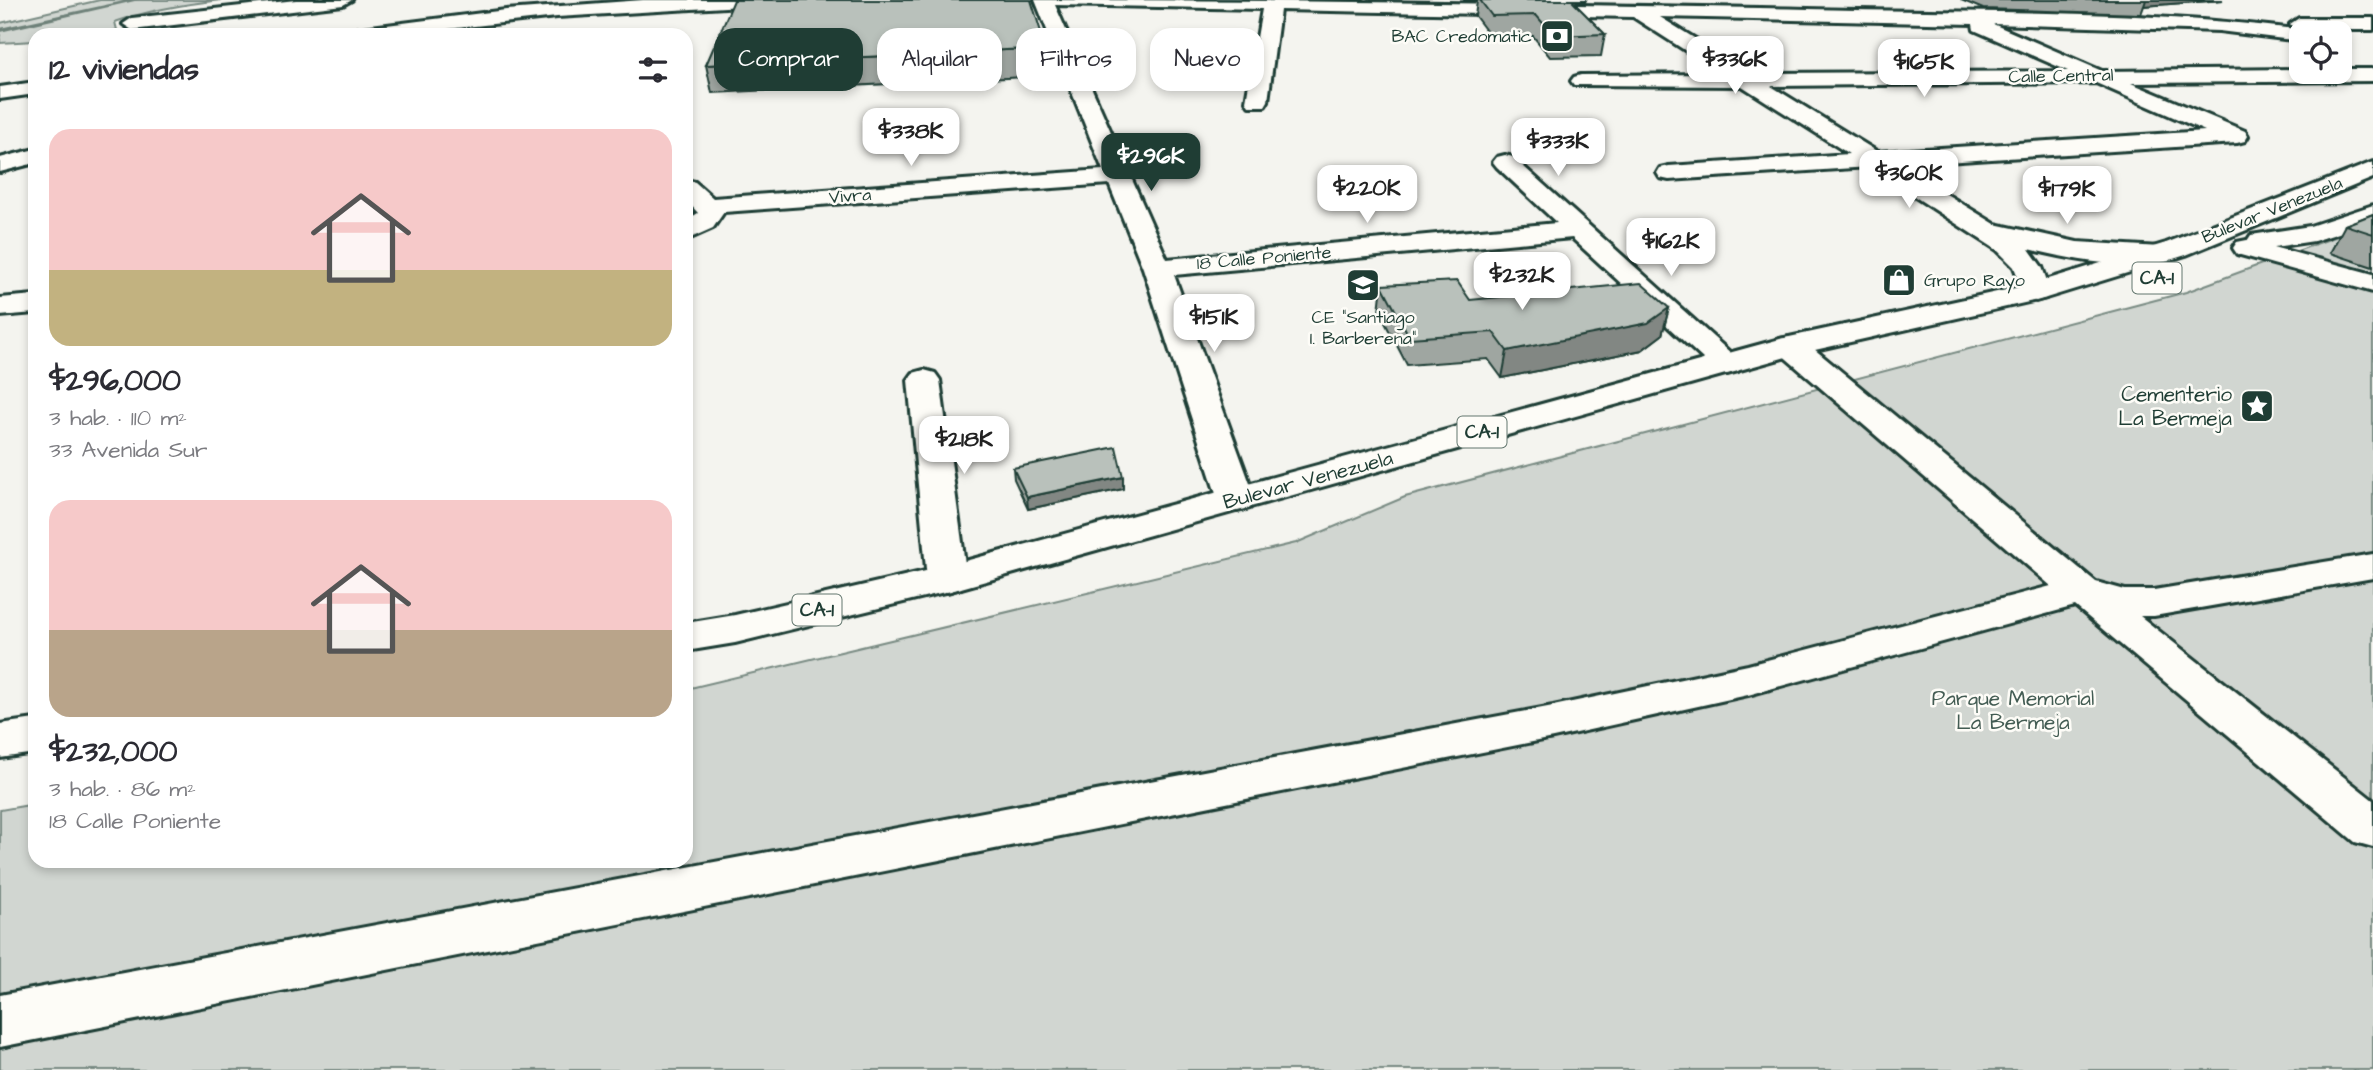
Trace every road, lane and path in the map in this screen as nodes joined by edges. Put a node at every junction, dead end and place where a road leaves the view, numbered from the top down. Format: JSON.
{"nodes":[{"id":1,"x":343,"y":0,"type":"edge"},
{"id":2,"x":759,"y":0,"type":"edge"},
{"id":3,"x":1044,"y":0,"type":"edge"},
{"id":4,"x":1057,"y":0,"type":"edge"},
{"id":5,"x":1924,"y":0,"type":"edge"},
{"id":6,"x":570,"y":1,"type":"edge"},
{"id":7,"x":1272,"y":2,"type":"edge"},
{"id":8,"x":643,"y":3,"type":"edge"},
{"id":9,"x":1628,"y":6,"type":"edge"},
{"id":10,"x":2231,"y":8,"type":"dead end"},
{"id":11,"x":2258,"y":14,"type":"junction"},
{"id":12,"x":1963,"y":18,"type":"junction"},
{"id":13,"x":132,"y":24,"type":"dead end"},
{"id":14,"x":2373,"y":24,"type":"edge"},
{"id":15,"x":635,"y":25,"type":"dead end"},
{"id":16,"x":2219,"y":25,"type":"junction"},
{"id":17,"x":410,"y":26,"type":"junction"},
{"id":18,"x":2289,"y":26,"type":"edge"},
{"id":19,"x":2352,"y":26,"type":"edge"},
{"id":20,"x":398,"y":28,"type":"edge"},
{"id":21,"x":2289,"y":30,"type":"edge"},
{"id":22,"x":2373,"y":75,"type":"edge"},
{"id":23,"x":2098,"y":76,"type":"junction"},
{"id":24,"x":1750,"y":80,"type":"junction"},
{"id":25,"x":1581,"y":81,"type":"dead end"},
{"id":26,"x":28,"y":89,"type":"edge"},
{"id":27,"x":0,"y":93,"type":"edge"},
{"id":28,"x":1257,"y":101,"type":"dead end"},
{"id":29,"x":28,"y":158,"type":"edge"},
{"id":30,"x":1872,"y":159,"type":"junction"},
{"id":31,"x":1505,"y":162,"type":"dead end"},
{"id":32,"x":0,"y":165,"type":"edge"},
{"id":33,"x":2373,"y":171,"type":"edge"},
{"id":34,"x":1668,"y":173,"type":"dead end"},
{"id":35,"x":1119,"y":176,"type":"junction"},
{"id":36,"x":693,"y":193,"type":"edge"},
{"id":37,"x":707,"y":206,"type":"junction"},
{"id":38,"x":2373,"y":213,"type":"edge"},
{"id":39,"x":1970,"y":222,"type":"junction"},
{"id":40,"x":693,"y":228,"type":"edge"},
{"id":41,"x":1580,"y":229,"type":"junction"},
{"id":42,"x":2254,"y":244,"type":"junction"},
{"id":43,"x":2160,"y":255,"type":"junction"},
{"id":44,"x":1157,"y":268,"type":"junction"},
{"id":45,"x":2373,"y":284,"type":"edge"},
{"id":46,"x":2036,"y":292,"type":"junction"},
{"id":47,"x":28,"y":305,"type":"edge"},
{"id":48,"x":0,"y":307,"type":"edge"},
{"id":49,"x":1929,"y":316,"type":"junction"},
{"id":50,"x":1790,"y":346,"type":"junction"},
{"id":51,"x":1727,"y":364,"type":"junction"},
{"id":52,"x":924,"y":380,"type":"dead end"},
{"id":53,"x":1237,"y":500,"type":"junction"},
{"id":54,"x":2373,"y":566,"type":"edge"},
{"id":55,"x":947,"y":579,"type":"junction"},
{"id":56,"x":2082,"y":591,"type":"junction"},
{"id":57,"x":693,"y":636,"type":"edge"},
{"id":58,"x":28,"y":737,"type":"edge"},
{"id":59,"x":0,"y":741,"type":"edge"},
{"id":60,"x":2373,"y":828,"type":"edge"},
{"id":61,"x":0,"y":1021,"type":"edge"}],
"edges":[{"from":1,"to":13,"type":"main road"},
{"from":2,"to":8,"type":"main road"},
{"from":3,"to":35,"type":"main road"},
{"from":4,"to":7,"type":"main road"},
{"from":5,"to":12,"type":"main road"},
{"from":6,"to":17,"type":"main road"},
{"from":7,"to":9,"type":"main road"},
{"from":7,"to":28,"type":"main road"},
{"from":8,"to":15,"type":"main road"},
{"from":8,"to":17,"type":"main road"},
{"from":9,"to":12,"type":"main road"},
{"from":9,"to":24,"type":"main road"},
{"from":10,"to":11,"type":"main road"},
{"from":11,"to":16,"type":"main road"},
{"from":11,"to":18,"type":"main road"},
{"from":12,"to":16,"type":"main road"},
{"from":12,"to":23,"type":"main road"},
{"from":14,"to":19,"type":"main road"},
{"from":16,"to":21,"type":"main road"},
{"from":17,"to":20,"type":"main road"},
{"from":22,"to":23,"type":"main road","name":"Calle Central"},
{"from":23,"to":24,"type":"main road","name":"Calle Central"},
{"from":23,"to":30,"type":"main road"},
{"from":24,"to":25,"type":"main road","name":"Calle Central"},
{"from":24,"to":30,"type":"main road"},
{"from":26,"to":27,"type":"main road"},
{"from":29,"to":32,"type":"main road"},
{"from":30,"to":34,"type":"main road"},
{"from":30,"to":39,"type":"main road"},
{"from":31,"to":41,"type":"main road"},
{"from":33,"to":42,"type":"main road","name":"Bulevar Venezuela","number":"CA-1"},
{"from":33,"to":43,"type":"main road","name":"Bulevar Venezuela","number":"CA-1"},
{"from":35,"to":37,"type":"main road","name":"Vivra"},
{"from":35,"to":44,"type":"main road"},
{"from":36,"to":37,"type":"main road"},
{"from":37,"to":40,"type":"main road"},
{"from":38,"to":42,"type":"main road"},
{"from":39,"to":43,"type":"main road"},
{"from":39,"to":46,"type":"main road"},
{"from":41,"to":44,"type":"main road","name":"18 Calle Poniente"},
{"from":41,"to":51,"type":"main road"},
{"from":42,"to":45,"type":"main road"},
{"from":42,"to":49,"type":"main road","name":"Bulevar Venezuela","number":"CA-1"},
{"from":43,"to":46,"type":"main road","name":"Bulevar Venezuela","number":"CA-1"},
{"from":44,"to":53,"type":"main road"},
{"from":46,"to":49,"type":"main road","name":"Bulevar Venezuela","number":"CA-1"},
{"from":47,"to":48,"type":"main road"},
{"from":49,"to":50,"type":"main road","name":"Bulevar Venezuela","number":"CA-1"},
{"from":50,"to":51,"type":"main road","name":"Bulevar Venezuela","number":"CA-1"},
{"from":50,"to":56,"type":"main road"},
{"from":51,"to":53,"type":"main road","name":"Bulevar Venezuela","number":"CA-1"},
{"from":52,"to":55,"type":"main road"},
{"from":53,"to":55,"type":"main road","name":"Bulevar Venezuela","number":"CA-1"},
{"from":54,"to":56,"type":"main road"},
{"from":55,"to":57,"type":"main road","name":"Bulevar Venezuela","number":"CA-1"},
{"from":56,"to":60,"type":"main road"},
{"from":56,"to":61,"type":"main road"},
{"from":58,"to":59,"type":"main road"}]}
